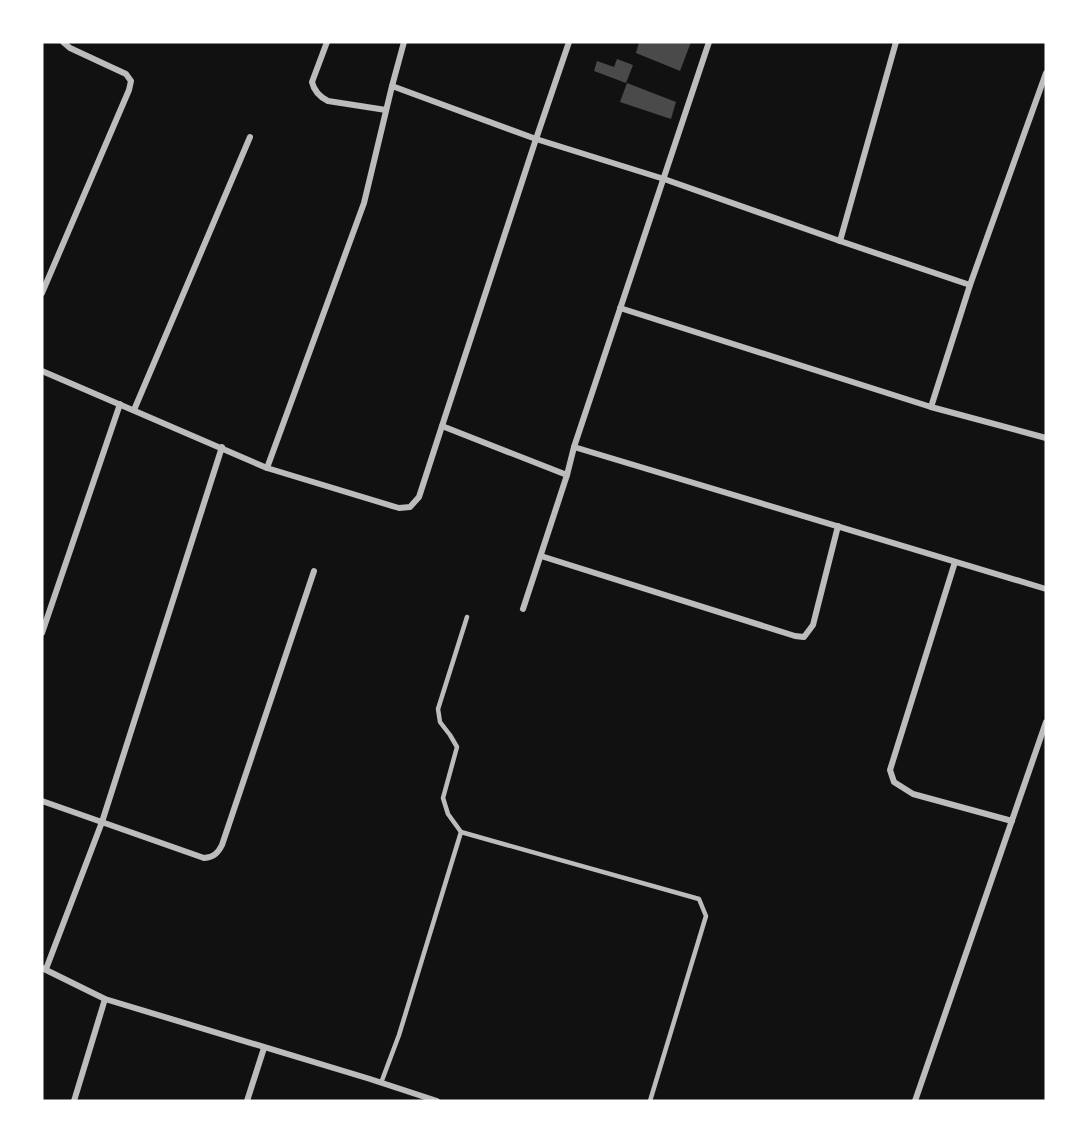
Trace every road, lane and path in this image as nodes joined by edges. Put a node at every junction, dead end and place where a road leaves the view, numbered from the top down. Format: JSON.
{"nodes":[{"id":1,"x":63,"y":42,"type":"edge"},
{"id":2,"x":327,"y":42,"type":"edge"},
{"id":3,"x":404,"y":42,"type":"edge"},
{"id":4,"x":569,"y":42,"type":"edge"},
{"id":5,"x":709,"y":42,"type":"edge"},
{"id":6,"x":896,"y":42,"type":"edge"},
{"id":7,"x":1046,"y":73,"type":"edge"},
{"id":8,"x":392,"y":86,"type":"junction"},
{"id":9,"x":386,"y":110,"type":"junction"},
{"id":10,"x":250,"y":137,"type":"dead end"},
{"id":11,"x":536,"y":139,"type":"junction"},
{"id":12,"x":664,"y":179,"type":"junction"},
{"id":13,"x":840,"y":241,"type":"junction"},
{"id":14,"x":970,"y":285,"type":"junction"},
{"id":15,"x":42,"y":293,"type":"edge"},
{"id":16,"x":620,"y":308,"type":"junction"},
{"id":17,"x":42,"y":371,"type":"edge"},
{"id":18,"x":120,"y":404,"type":"junction"},
{"id":19,"x":932,"y":407,"type":"junction"},
{"id":20,"x":134,"y":410,"type":"junction"},
{"id":21,"x":442,"y":426,"type":"junction"},
{"id":22,"x":1046,"y":438,"type":"edge"},
{"id":23,"x":222,"y":447,"type":"junction"},
{"id":24,"x":574,"y":447,"type":"junction"},
{"id":25,"x":267,"y":468,"type":"junction"},
{"id":26,"x":567,"y":475,"type":"junction"},
{"id":27,"x":838,"y":526,"type":"junction"},
{"id":28,"x":541,"y":556,"type":"junction"},
{"id":29,"x":955,"y":562,"type":"junction"},
{"id":30,"x":314,"y":571,"type":"dead end"},
{"id":31,"x":1046,"y":589,"type":"edge"},
{"id":32,"x":523,"y":609,"type":"dead end"},
{"id":33,"x":467,"y":617,"type":"dead end"},
{"id":34,"x":42,"y":633,"type":"edge"},
{"id":35,"x":1046,"y":722,"type":"edge"},
{"id":36,"x":42,"y":801,"type":"edge"},
{"id":37,"x":1012,"y":821,"type":"junction"},
{"id":38,"x":102,"y":822,"type":"junction"},
{"id":39,"x":461,"y":832,"type":"junction"},
{"id":40,"x":44,"y":968,"type":"edge"},
{"id":41,"x":105,"y":999,"type":"junction"},
{"id":42,"x":264,"y":1048,"type":"junction"},
{"id":43,"x":381,"y":1083,"type":"junction"},
{"id":44,"x":415,"y":1094,"type":"junction"},
{"id":45,"x":74,"y":1101,"type":"edge"},
{"id":46,"x":247,"y":1101,"type":"edge"},
{"id":47,"x":412,"y":1101,"type":"edge"},
{"id":48,"x":437,"y":1101,"type":"edge"},
{"id":49,"x":650,"y":1101,"type":"edge"},
{"id":50,"x":915,"y":1101,"type":"edge"}],
"edges":[{"from":1,"to":15,"type":"street"},
{"from":2,"to":9,"type":"street"},
{"from":3,"to":8,"type":"street"},
{"from":4,"to":11,"type":"street"},
{"from":5,"to":12,"type":"street"},
{"from":6,"to":13,"type":"street"},
{"from":7,"to":14,"type":"street"},
{"from":8,"to":9,"type":"street"},
{"from":8,"to":11,"type":"street"},
{"from":9,"to":25,"type":"street"},
{"from":10,"to":20,"type":"street"},
{"from":11,"to":12,"type":"street"},
{"from":11,"to":21,"type":"street"},
{"from":12,"to":13,"type":"street"},
{"from":12,"to":16,"type":"street"},
{"from":13,"to":14,"type":"street"},
{"from":14,"to":19,"type":"street"},
{"from":16,"to":19,"type":"street"},
{"from":16,"to":24,"type":"street"},
{"from":17,"to":18,"type":"street"},
{"from":18,"to":20,"type":"street"},
{"from":18,"to":34,"type":"street"},
{"from":19,"to":22,"type":"street"},
{"from":20,"to":23,"type":"street"},
{"from":21,"to":25,"type":"street"},
{"from":21,"to":26,"type":"street"},
{"from":23,"to":25,"type":"street"},
{"from":23,"to":38,"type":"street"},
{"from":24,"to":26,"type":"street"},
{"from":24,"to":27,"type":"street"},
{"from":26,"to":28,"type":"street"},
{"from":27,"to":28,"type":"street"},
{"from":27,"to":29,"type":"street"},
{"from":28,"to":32,"type":"street"},
{"from":29,"to":31,"type":"street"},
{"from":29,"to":37,"type":"street"},
{"from":30,"to":38,"type":"street"},
{"from":33,"to":39,"type":"lane"},
{"from":35,"to":37,"type":"street"},
{"from":36,"to":38,"type":"street"},
{"from":37,"to":50,"type":"street"},
{"from":38,"to":40,"type":"street"},
{"from":39,"to":43,"type":"lane"},
{"from":39,"to":49,"type":"lane"},
{"from":40,"to":41,"type":"street"},
{"from":41,"to":42,"type":"street"},
{"from":41,"to":45,"type":"street"},
{"from":42,"to":43,"type":"street"},
{"from":42,"to":46,"type":"street"},
{"from":43,"to":44,"type":"street"},
{"from":44,"to":47,"type":"street"},
{"from":44,"to":48,"type":"street"}]}
